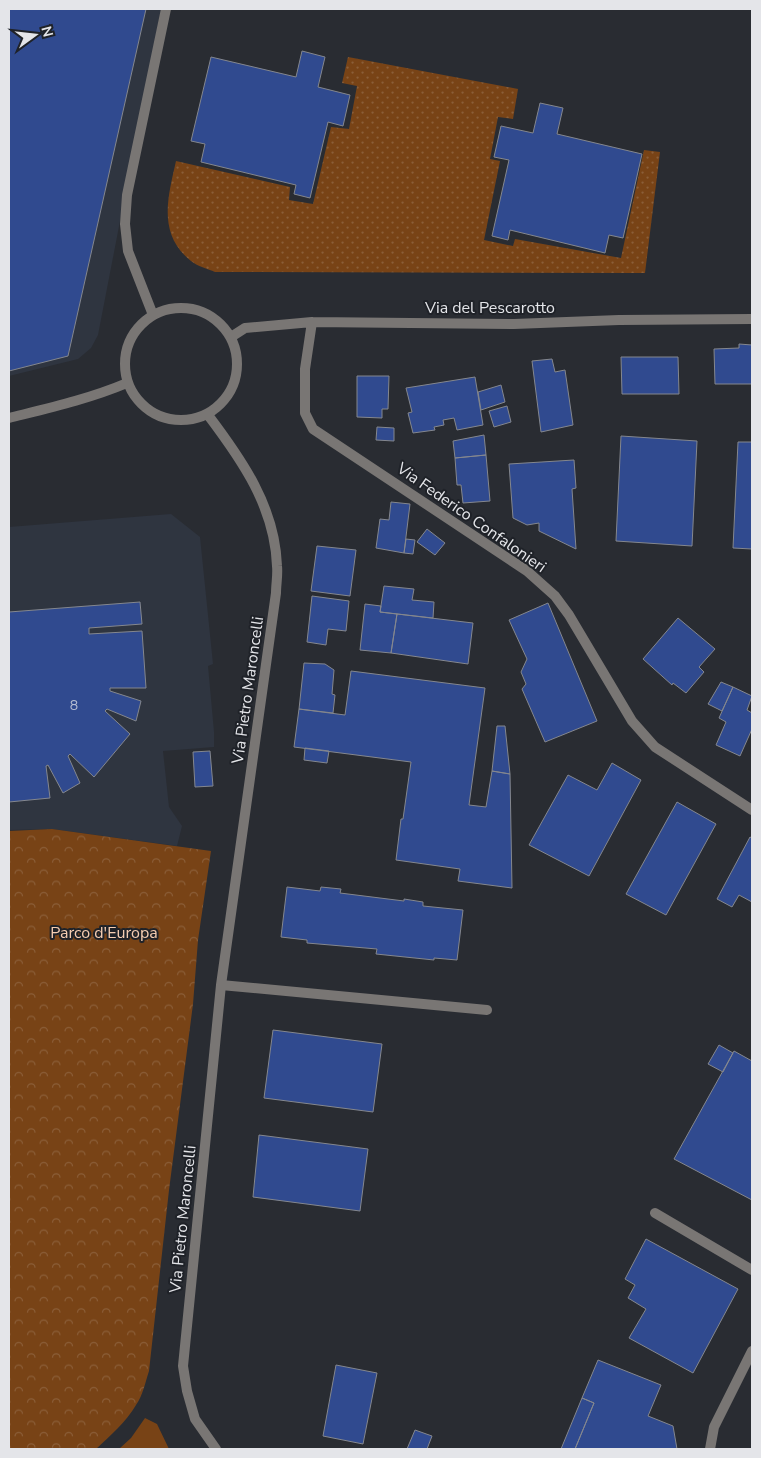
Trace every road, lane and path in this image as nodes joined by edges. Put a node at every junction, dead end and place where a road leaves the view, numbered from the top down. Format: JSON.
{"nodes":[{"id":1,"x":166,"y":9,"type":"edge"},
{"id":2,"x":153,"y":315,"type":"junction"},
{"id":3,"x":752,"y":319,"type":"edge"},
{"id":4,"x":312,"y":322,"type":"junction"},
{"id":5,"x":230,"y":337,"type":"junction"},
{"id":6,"x":127,"y":383,"type":"junction"},
{"id":7,"x":208,"y":414,"type":"junction"},
{"id":8,"x":9,"y":418,"type":"edge"},
{"id":9,"x":752,"y":810,"type":"edge"},
{"id":10,"x":221,"y":985,"type":"junction"},
{"id":11,"x":487,"y":1010,"type":"dead end"},
{"id":12,"x":655,"y":1213,"type":"dead end"},
{"id":13,"x":752,"y":1270,"type":"edge"},
{"id":14,"x":752,"y":1351,"type":"edge"},
{"id":15,"x":216,"y":1449,"type":"edge"},
{"id":16,"x":710,"y":1449,"type":"edge"}],
"edges":[{"from":1,"to":2,"type":"street"},
{"from":2,"to":5,"type":"street"},
{"from":2,"to":6,"type":"street"},
{"from":3,"to":4,"type":"street","name":"Via del Pescarotto"},
{"from":4,"to":5,"type":"street","name":"Via del Pescarotto"},
{"from":4,"to":9,"type":"street","name":"Via Federico Confalonieri"},
{"from":5,"to":7,"type":"street"},
{"from":6,"to":7,"type":"street"},
{"from":6,"to":8,"type":"street"},
{"from":7,"to":10,"type":"street","name":"Via Pietro Maroncelli"},
{"from":10,"to":11,"type":"street"},
{"from":10,"to":15,"type":"street","name":"Via Pietro Maroncelli"},
{"from":12,"to":13,"type":"street"},
{"from":14,"to":16,"type":"street"}]}
